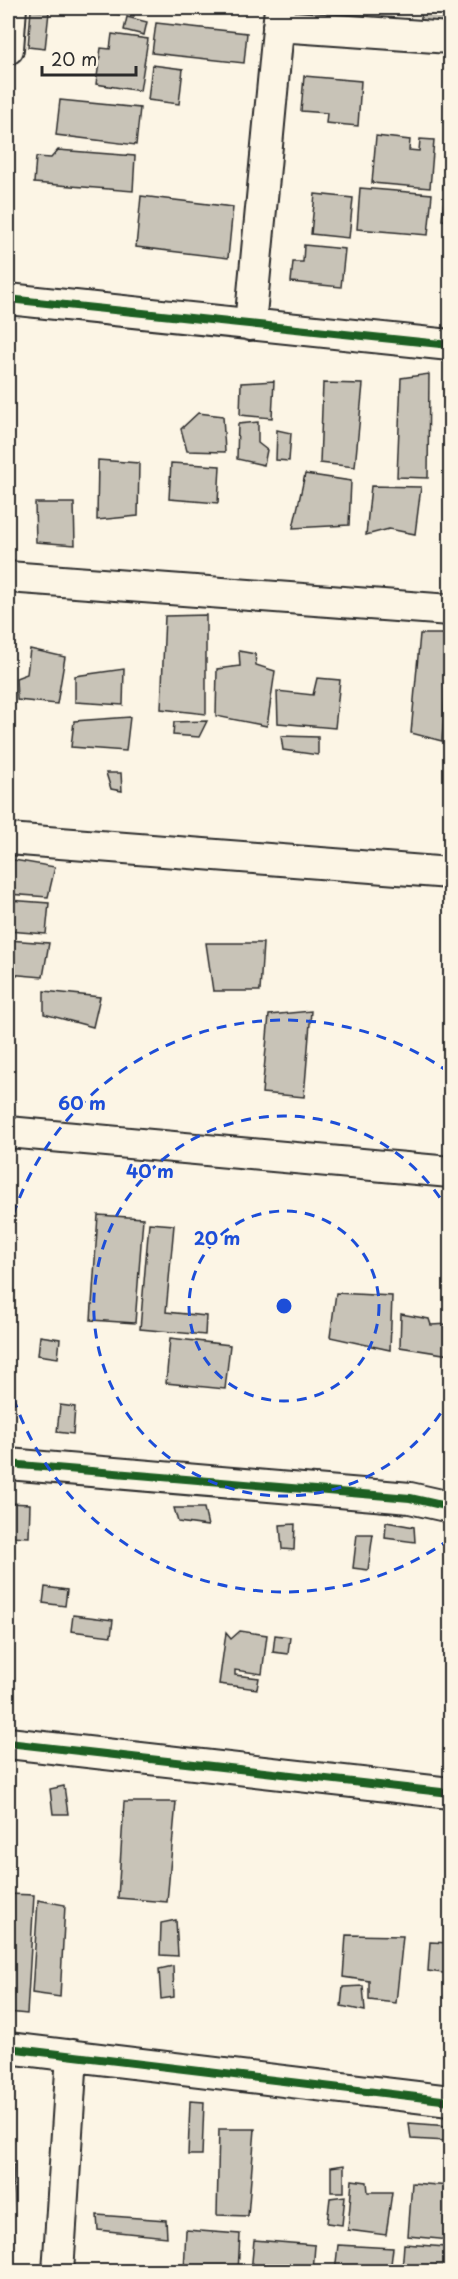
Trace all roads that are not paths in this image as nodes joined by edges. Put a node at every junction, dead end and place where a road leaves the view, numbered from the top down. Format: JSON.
{"nodes":[{"id":1,"x":11,"y":8,"type":"edge"},
{"id":2,"x":279,"y":17,"type":"edge"},
{"id":3,"x":450,"y":38,"type":"edge"},
{"id":4,"x":8,"y":49,"type":"edge"},
{"id":5,"x":8,"y":299,"type":"edge"},
{"id":6,"x":250,"y":325,"type":"junction"},
{"id":7,"x":450,"y":345,"type":"edge"},
{"id":8,"x":8,"y":577,"type":"edge"},
{"id":9,"x":450,"y":610,"type":"edge"},
{"id":10,"x":8,"y":839,"type":"edge"},
{"id":11,"x":450,"y":873,"type":"edge"},
{"id":12,"x":8,"y":1132,"type":"edge"},
{"id":13,"x":450,"y":1172,"type":"edge"},
{"id":14,"x":8,"y":1464,"type":"edge"},
{"id":15,"x":450,"y":1507,"type":"edge"},
{"id":16,"x":8,"y":1743,"type":"edge"},
{"id":17,"x":450,"y":1793,"type":"edge"},
{"id":18,"x":8,"y":2048,"type":"edge"},
{"id":19,"x":72,"y":2055,"type":"junction"},
{"id":20,"x":450,"y":2101,"type":"edge"},
{"id":21,"x":58,"y":2271,"type":"edge"}],
"edges":[{"from":1,"to":4,"type":"street"},
{"from":2,"to":3,"type":"street"},
{"from":2,"to":6,"type":"street"},
{"from":5,"to":6,"type":"street"},
{"from":6,"to":7,"type":"street"},
{"from":8,"to":9,"type":"street"},
{"from":10,"to":11,"type":"street"},
{"from":12,"to":13,"type":"street"},
{"from":14,"to":15,"type":"street"},
{"from":16,"to":17,"type":"street"},
{"from":18,"to":19,"type":"street"},
{"from":19,"to":20,"type":"street"},
{"from":19,"to":21,"type":"street"}]}
